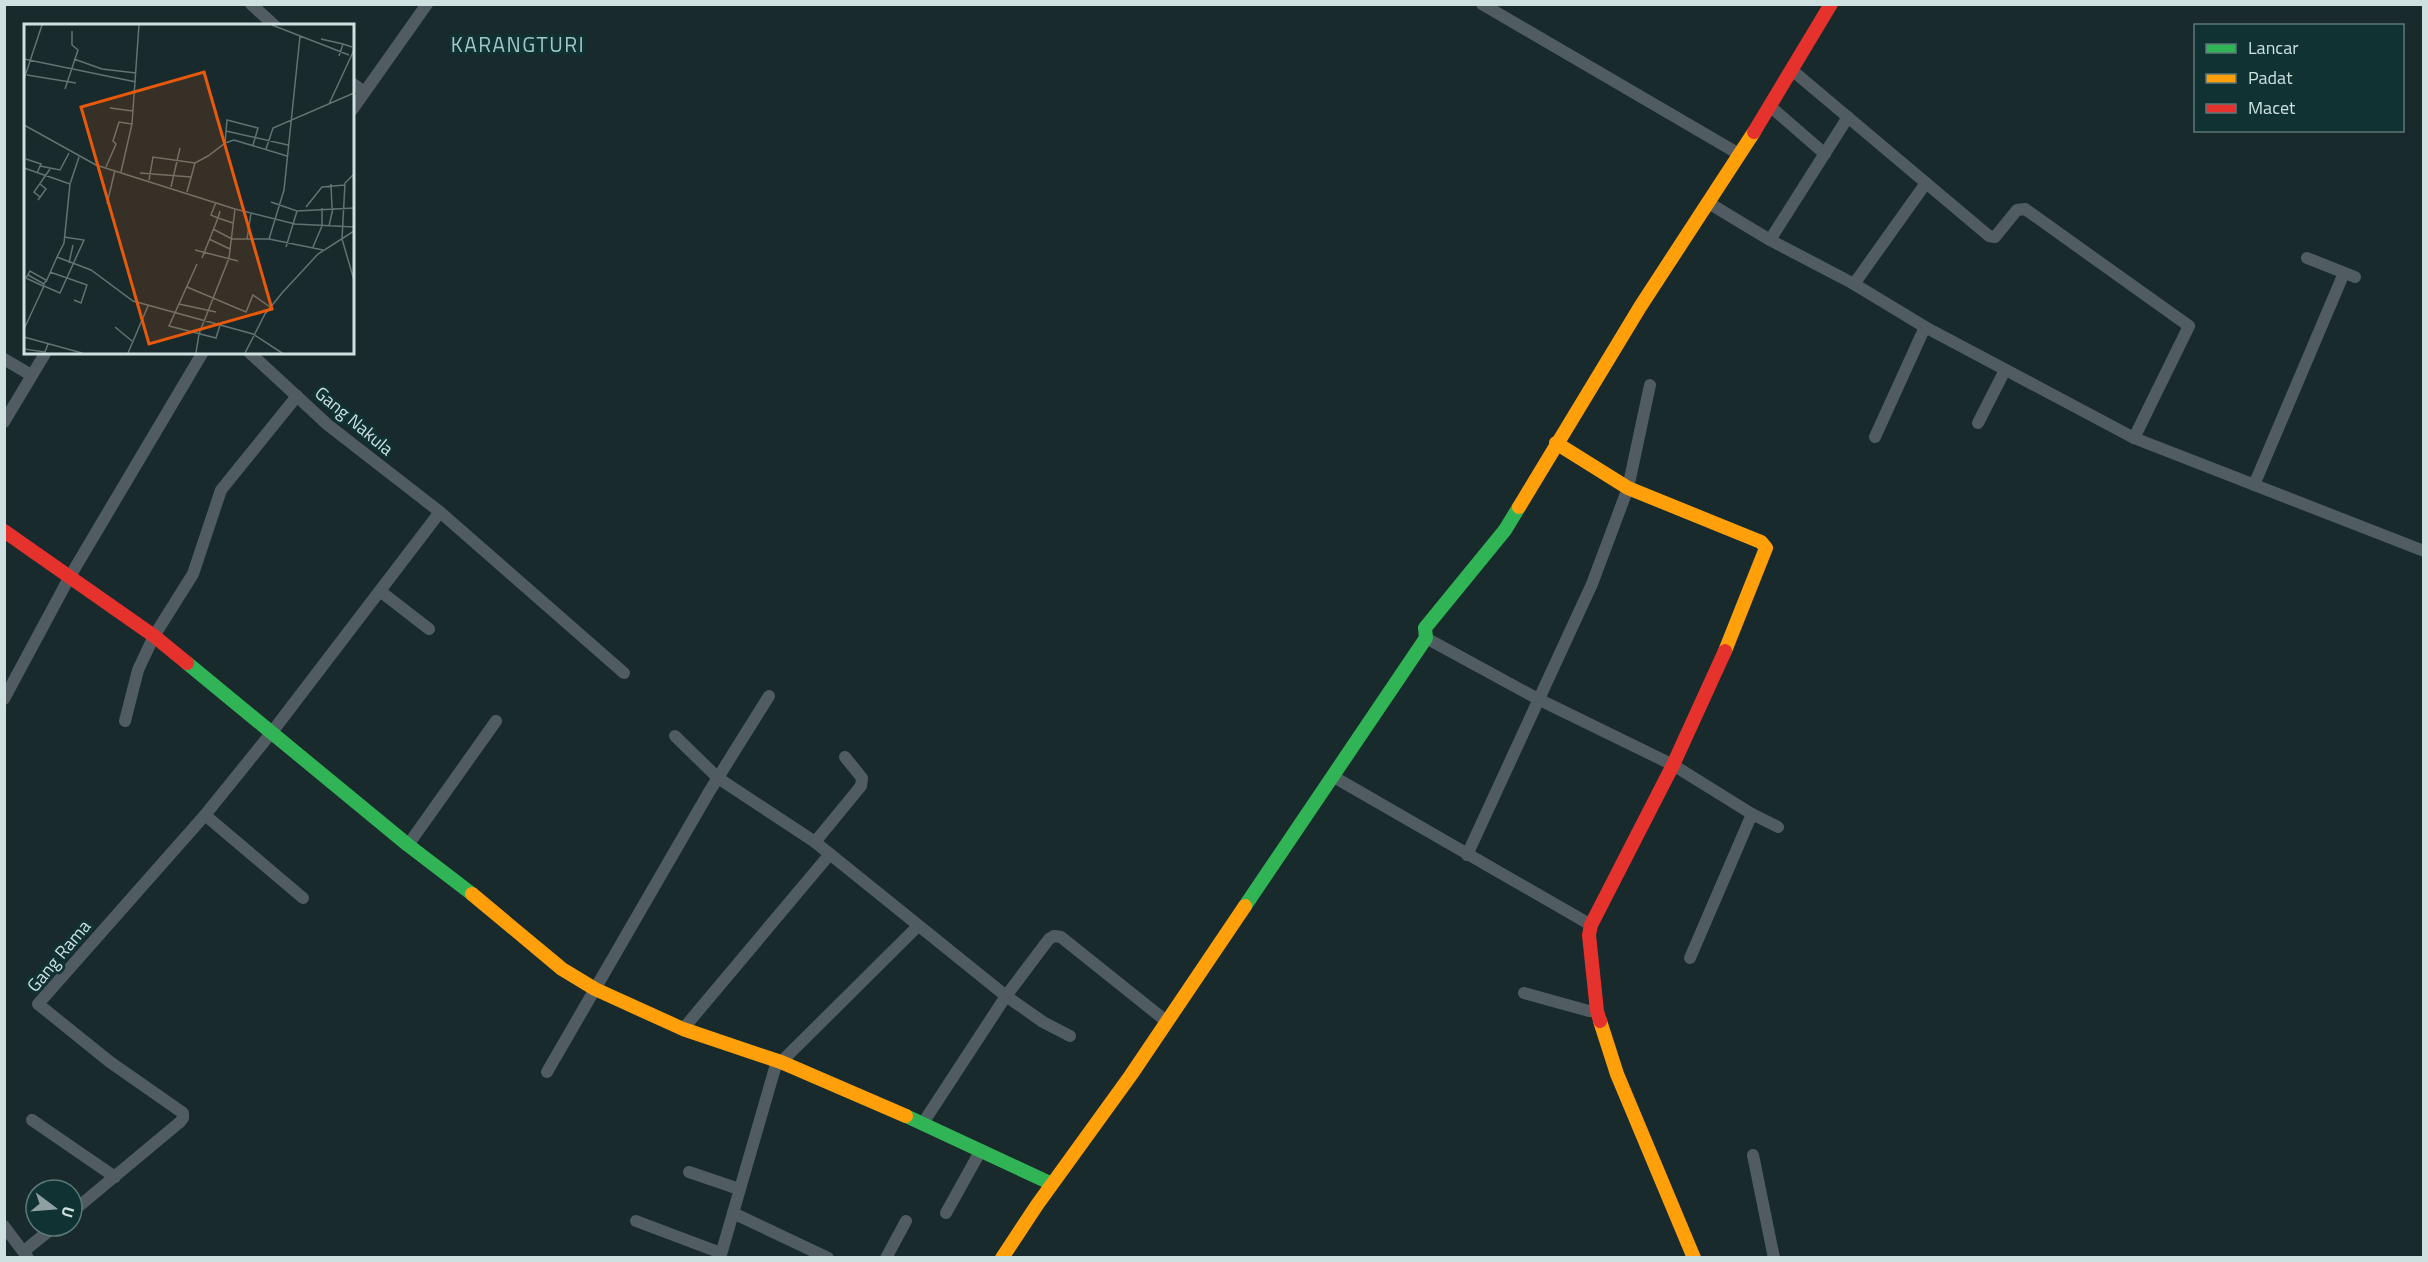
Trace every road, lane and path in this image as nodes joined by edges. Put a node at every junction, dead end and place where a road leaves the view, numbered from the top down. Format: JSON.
{"nodes":[{"id":1,"x":251,"y":4,"type":"edge"},
{"id":2,"x":427,"y":4,"type":"edge"},
{"id":3,"x":1482,"y":4,"type":"edge"},
{"id":4,"x":1831,"y":4,"type":"edge"},
{"id":5,"x":273,"y":24,"type":"edge"},
{"id":6,"x":1793,"y":71,"type":"junction"},
{"id":7,"x":354,"y":84,"type":"edge"},
{"id":8,"x":364,"y":92,"type":"junction"},
{"id":9,"x":354,"y":107,"type":"edge"},
{"id":10,"x":1771,"y":107,"type":"junction"},
{"id":11,"x":1848,"y":117,"type":"junction"},
{"id":12,"x":1739,"y":154,"type":"junction"},
{"id":13,"x":1825,"y":154,"type":"junction"},
{"id":14,"x":1926,"y":183,"type":"junction"},
{"id":15,"x":1707,"y":202,"type":"junction"},
{"id":16,"x":1770,"y":240,"type":"junction"},
{"id":17,"x":2307,"y":258,"type":"dead end"},
{"id":18,"x":1854,"y":284,"type":"junction"},
{"id":19,"x":1924,"y":327,"type":"junction"},
{"id":20,"x":45,"y":354,"type":"edge"},
{"id":21,"x":202,"y":354,"type":"edge"},
{"id":22,"x":251,"y":354,"type":"edge"},
{"id":23,"x":4,"y":359,"type":"edge"},
{"id":24,"x":2005,"y":370,"type":"junction"},
{"id":25,"x":32,"y":375,"type":"junction"},
{"id":26,"x":1650,"y":385,"type":"dead end"},
{"id":27,"x":297,"y":396,"type":"junction"},
{"id":28,"x":4,"y":422,"type":"edge"},
{"id":29,"x":1978,"y":423,"type":"dead end"},
{"id":30,"x":1875,"y":437,"type":"dead end"},
{"id":31,"x":2134,"y":438,"type":"junction"},
{"id":32,"x":1556,"y":443,"type":"junction"},
{"id":33,"x":2254,"y":485,"type":"junction"},
{"id":34,"x":1628,"y":488,"type":"junction"},
{"id":35,"x":440,"y":512,"type":"junction"},
{"id":36,"x":4,"y":531,"type":"edge"},
{"id":37,"x":2424,"y":551,"type":"edge"},
{"id":38,"x":69,"y":578,"type":"junction"},
{"id":39,"x":380,"y":591,"type":"junction"},
{"id":40,"x":429,"y":629,"type":"dead end"},
{"id":41,"x":154,"y":636,"type":"junction"},
{"id":42,"x":1426,"y":638,"type":"junction"},
{"id":43,"x":624,"y":673,"type":"dead end"},
{"id":44,"x":769,"y":696,"type":"dead end"},
{"id":45,"x":4,"y":699,"type":"edge"},
{"id":46,"x":1538,"y":699,"type":"junction"},
{"id":47,"x":125,"y":721,"type":"dead end"},
{"id":48,"x":496,"y":721,"type":"dead end"},
{"id":49,"x":272,"y":732,"type":"junction"},
{"id":50,"x":675,"y":736,"type":"dead end"},
{"id":51,"x":845,"y":757,"type":"dead end"},
{"id":52,"x":1673,"y":765,"type":"junction"},
{"id":53,"x":1334,"y":777,"type":"junction"},
{"id":54,"x":718,"y":778,"type":"junction"},
{"id":55,"x":1752,"y":814,"type":"junction"},
{"id":56,"x":205,"y":815,"type":"junction"},
{"id":57,"x":1778,"y":827,"type":"dead end"},
{"id":58,"x":815,"y":842,"type":"junction"},
{"id":59,"x":408,"y":845,"type":"junction"},
{"id":60,"x":830,"y":855,"type":"junction"},
{"id":61,"x":1467,"y":855,"type":"junction"},
{"id":62,"x":303,"y":898,"type":"dead end"},
{"id":63,"x":1591,"y":925,"type":"junction"},
{"id":64,"x":918,"y":926,"type":"junction"},
{"id":65,"x":1690,"y":958,"type":"dead end"},
{"id":66,"x":596,"y":989,"type":"junction"},
{"id":67,"x":1524,"y":993,"type":"dead end"},
{"id":68,"x":1006,"y":996,"type":"junction"},
{"id":69,"x":1597,"y":1011,"type":"junction"},
{"id":70,"x":1166,"y":1021,"type":"junction"},
{"id":71,"x":683,"y":1029,"type":"junction"},
{"id":72,"x":1070,"y":1036,"type":"dead end"},
{"id":73,"x":781,"y":1062,"type":"junction"},
{"id":74,"x":547,"y":1072,"type":"dead end"},
{"id":75,"x":32,"y":1120,"type":"dead end"},
{"id":76,"x":923,"y":1123,"type":"junction"},
{"id":77,"x":981,"y":1150,"type":"junction"},
{"id":78,"x":1753,"y":1155,"type":"dead end"},
{"id":79,"x":689,"y":1172,"type":"dead end"},
{"id":80,"x":115,"y":1177,"type":"junction"},
{"id":81,"x":1050,"y":1183,"type":"junction"},
{"id":82,"x":739,"y":1189,"type":"junction"},
{"id":83,"x":84,"y":1202,"type":"edge"},
{"id":84,"x":733,"y":1213,"type":"junction"},
{"id":85,"x":946,"y":1213,"type":"dead end"},
{"id":86,"x":636,"y":1221,"type":"dead end"},
{"id":87,"x":906,"y":1221,"type":"dead end"},
{"id":88,"x":4,"y":1226,"type":"edge"},
{"id":89,"x":43,"y":1238,"type":"edge"},
{"id":90,"x":26,"y":1254,"type":"edge"},
{"id":91,"x":721,"y":1255,"type":"edge"},
{"id":92,"x":828,"y":1257,"type":"edge"},
{"id":93,"x":886,"y":1257,"type":"edge"},
{"id":94,"x":1002,"y":1257,"type":"edge"},
{"id":95,"x":1694,"y":1257,"type":"edge"},
{"id":96,"x":1774,"y":1257,"type":"edge"}],
"edges":[{"from":1,"to":5,"type":"street"},
{"from":2,"to":8,"type":"street"},
{"from":3,"to":12,"type":"street"},
{"from":4,"to":6,"type":"street"},
{"from":6,"to":10,"type":"street"},
{"from":6,"to":11,"type":"street"},
{"from":7,"to":8,"type":"street"},
{"from":8,"to":9,"type":"street"},
{"from":10,"to":12,"type":"street"},
{"from":10,"to":13,"type":"street"},
{"from":11,"to":13,"type":"street"},
{"from":11,"to":14,"type":"street"},
{"from":12,"to":15,"type":"street"},
{"from":13,"to":16,"type":"street"},
{"from":14,"to":18,"type":"street"},
{"from":14,"to":31,"type":"street"},
{"from":15,"to":16,"type":"street"},
{"from":15,"to":32,"type":"street"},
{"from":16,"to":18,"type":"street"},
{"from":17,"to":33,"type":"street"},
{"from":18,"to":19,"type":"street"},
{"from":19,"to":24,"type":"street"},
{"from":19,"to":30,"type":"street"},
{"from":20,"to":25,"type":"street"},
{"from":21,"to":38,"type":"street"},
{"from":22,"to":27,"type":"street","name":"Gang Nakula"},
{"from":23,"to":25,"type":"street"},
{"from":24,"to":29,"type":"street"},
{"from":24,"to":31,"type":"street"},
{"from":25,"to":28,"type":"street"},
{"from":26,"to":34,"type":"street"},
{"from":27,"to":35,"type":"street","name":"Gang Nakula"},
{"from":27,"to":41,"type":"street"},
{"from":31,"to":33,"type":"street"},
{"from":32,"to":34,"type":"street"},
{"from":32,"to":42,"type":"street"},
{"from":33,"to":37,"type":"street"},
{"from":34,"to":46,"type":"street"},
{"from":34,"to":52,"type":"street"},
{"from":35,"to":39,"type":"street","name":"Gang Rama"},
{"from":35,"to":43,"type":"street","name":"Gang Nakula"},
{"from":36,"to":38,"type":"street"},
{"from":38,"to":41,"type":"street"},
{"from":38,"to":45,"type":"street"},
{"from":39,"to":40,"type":"street"},
{"from":39,"to":49,"type":"street","name":"Gang Rama"},
{"from":41,"to":47,"type":"street"},
{"from":41,"to":49,"type":"street"},
{"from":42,"to":46,"type":"street"},
{"from":42,"to":53,"type":"street"},
{"from":44,"to":54,"type":"street"},
{"from":46,"to":52,"type":"street"},
{"from":46,"to":61,"type":"street"},
{"from":48,"to":59,"type":"street"},
{"from":49,"to":56,"type":"street","name":"Gang Rama"},
{"from":49,"to":59,"type":"street"},
{"from":50,"to":54,"type":"street"},
{"from":51,"to":58,"type":"street"},
{"from":52,"to":55,"type":"street"},
{"from":52,"to":63,"type":"street"},
{"from":53,"to":61,"type":"street"},
{"from":53,"to":70,"type":"street"},
{"from":54,"to":58,"type":"street"},
{"from":54,"to":66,"type":"street"},
{"from":55,"to":57,"type":"street"},
{"from":55,"to":65,"type":"street"},
{"from":56,"to":62,"type":"street"},
{"from":56,"to":80,"type":"street","name":"Gang Rama"},
{"from":58,"to":60,"type":"street"},
{"from":59,"to":66,"type":"street"},
{"from":60,"to":64,"type":"street"},
{"from":60,"to":71,"type":"street"},
{"from":61,"to":63,"type":"street"},
{"from":63,"to":69,"type":"street"},
{"from":64,"to":68,"type":"street"},
{"from":64,"to":73,"type":"street"},
{"from":66,"to":71,"type":"street"},
{"from":66,"to":74,"type":"street"},
{"from":67,"to":69,"type":"street"},
{"from":68,"to":70,"type":"street"},
{"from":68,"to":72,"type":"street"},
{"from":68,"to":76,"type":"street"},
{"from":69,"to":95,"type":"street"},
{"from":70,"to":81,"type":"street"},
{"from":71,"to":73,"type":"street"},
{"from":73,"to":76,"type":"street"},
{"from":73,"to":82,"type":"street"},
{"from":75,"to":80,"type":"street"},
{"from":76,"to":77,"type":"street"},
{"from":77,"to":81,"type":"street"},
{"from":77,"to":85,"type":"street"},
{"from":78,"to":96,"type":"street"},
{"from":79,"to":82,"type":"street"},
{"from":80,"to":83,"type":"street","name":"Gang Rama"},
{"from":81,"to":94,"type":"street"},
{"from":82,"to":84,"type":"street"},
{"from":84,"to":91,"type":"street"},
{"from":84,"to":92,"type":"street"},
{"from":86,"to":91,"type":"street"},
{"from":87,"to":93,"type":"street"},
{"from":88,"to":90,"type":"street"},
{"from":89,"to":90,"type":"street"}]}
